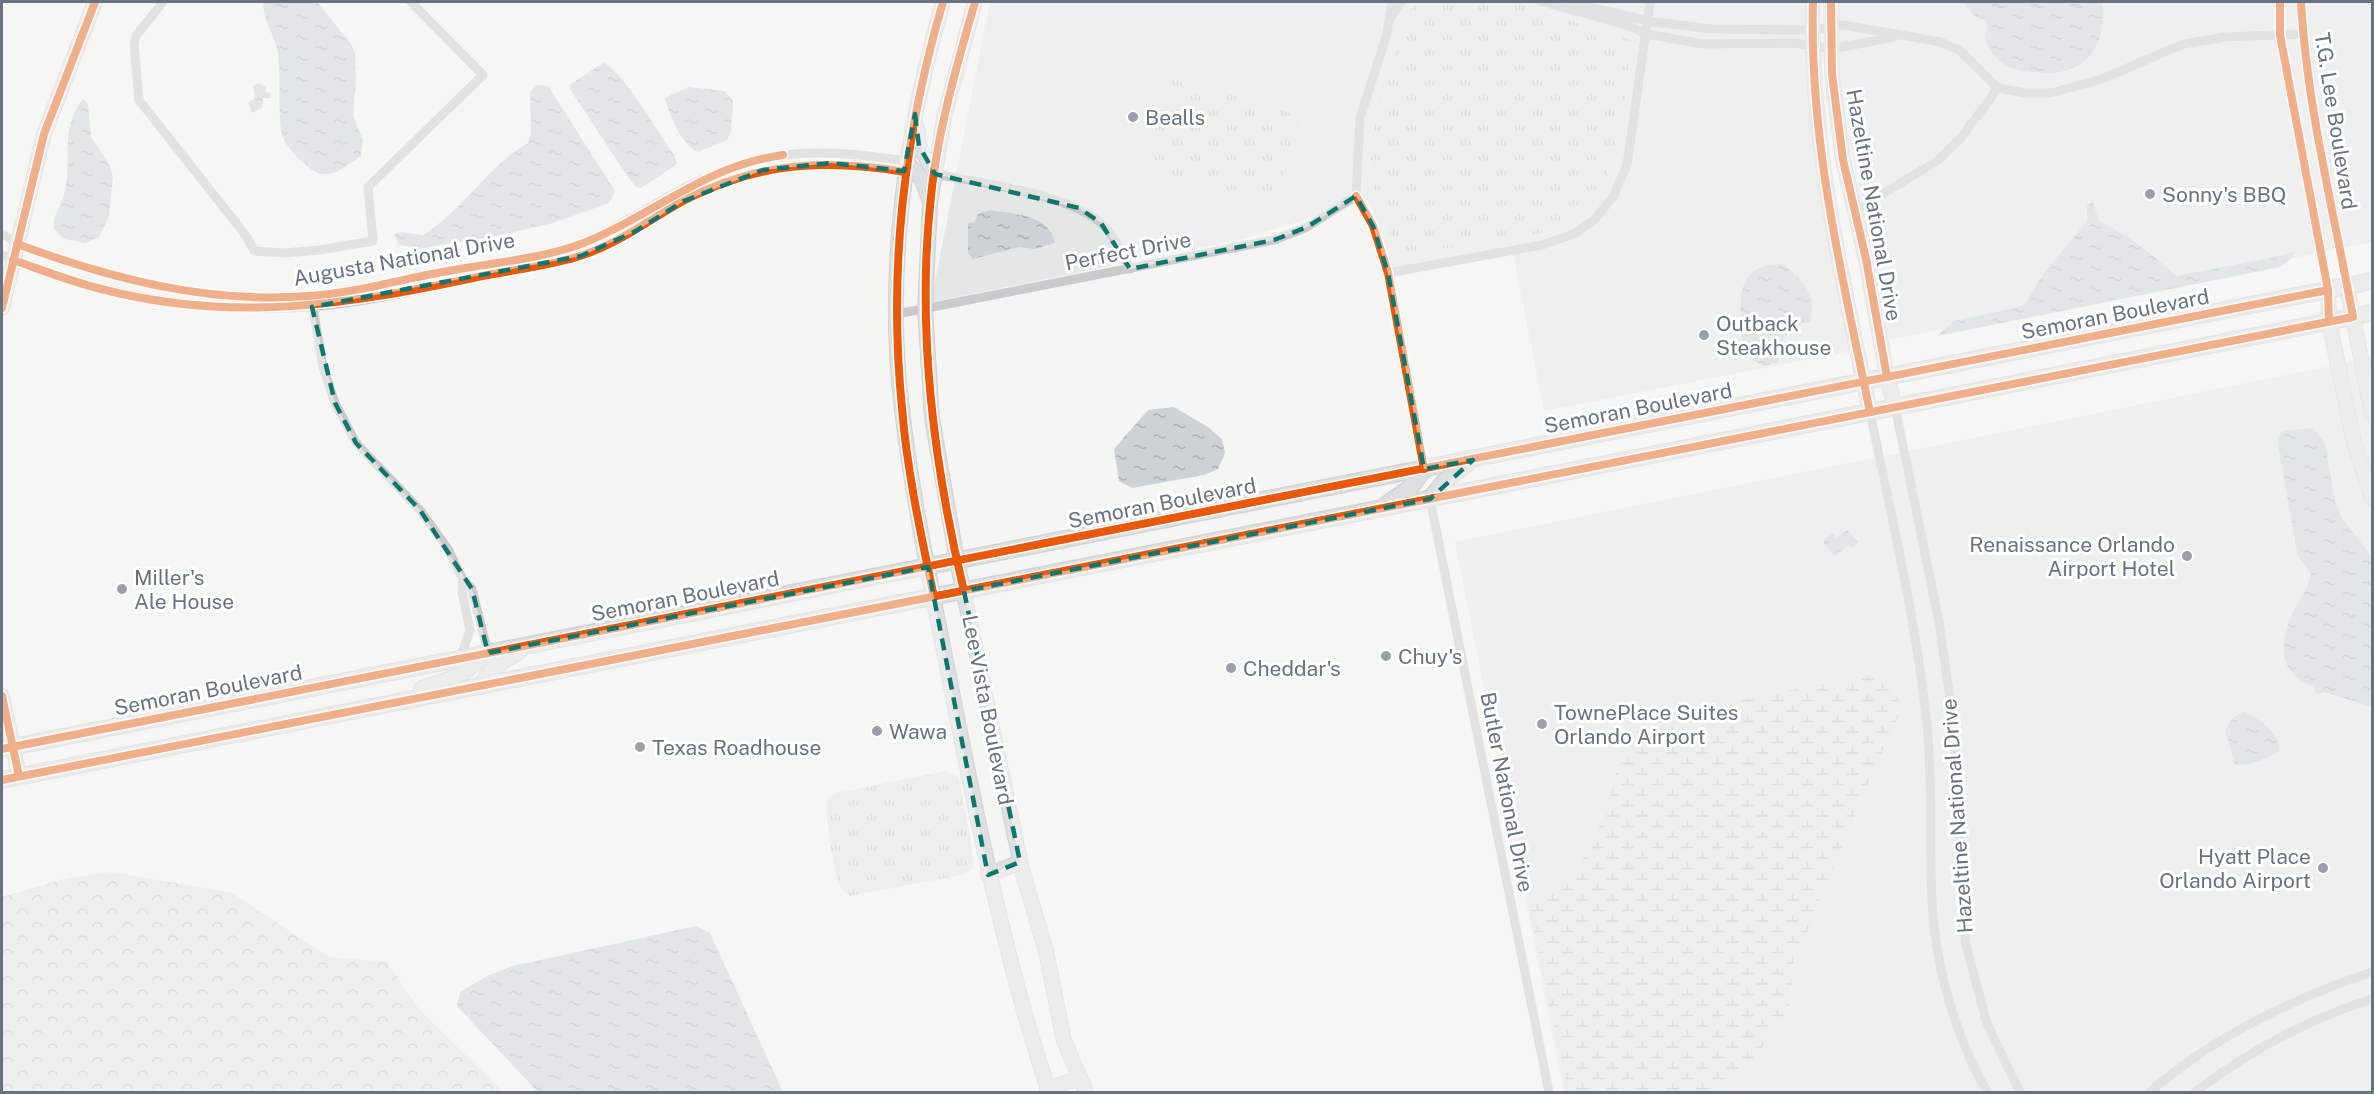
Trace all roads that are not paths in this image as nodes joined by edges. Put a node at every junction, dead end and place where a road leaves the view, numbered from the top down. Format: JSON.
{"nodes":[{"id":1,"x":95,"y":2,"type":"edge"},
{"id":2,"x":163,"y":2,"type":"edge"},
{"id":3,"x":411,"y":2,"type":"edge"},
{"id":4,"x":943,"y":2,"type":"edge"},
{"id":5,"x":975,"y":2,"type":"edge"},
{"id":6,"x":1392,"y":2,"type":"edge"},
{"id":7,"x":1401,"y":2,"type":"edge"},
{"id":8,"x":1544,"y":2,"type":"edge"},
{"id":9,"x":1569,"y":2,"type":"edge"},
{"id":10,"x":1650,"y":2,"type":"edge"},
{"id":11,"x":1813,"y":2,"type":"edge"},
{"id":12,"x":1831,"y":2,"type":"edge"},
{"id":13,"x":2280,"y":2,"type":"edge"},
{"id":14,"x":2301,"y":2,"type":"edge"},
{"id":15,"x":1391,"y":18,"type":"junction"},
{"id":16,"x":1648,"y":21,"type":"junction"},
{"id":17,"x":1830,"y":27,"type":"junction"},
{"id":18,"x":1812,"y":30,"type":"junction"},
{"id":19,"x":1646,"y":34,"type":"junction"},
{"id":20,"x":2303,"y":34,"type":"junction"},
{"id":21,"x":2280,"y":35,"type":"junction"},
{"id":22,"x":1900,"y":36,"type":"junction"},
{"id":23,"x":1812,"y":47,"type":"junction"},
{"id":24,"x":1830,"y":49,"type":"junction"},
{"id":25,"x":1998,"y":88,"type":"junction"},
{"id":26,"x":915,"y":114,"type":"junction"},
{"id":27,"x":906,"y":166,"type":"junction"},
{"id":28,"x":935,"y":174,"type":"junction"},
{"id":29,"x":1356,"y":196,"type":"junction"},
{"id":30,"x":930,"y":204,"type":"junction"},
{"id":31,"x":1853,"y":212,"type":"junction"},
{"id":32,"x":2,"y":234,"type":"edge"},
{"id":33,"x":17,"y":244,"type":"junction"},
{"id":34,"x":7,"y":258,"type":"edge"},
{"id":35,"x":1130,"y":269,"type":"junction"},
{"id":36,"x":1388,"y":273,"type":"junction"},
{"id":37,"x":2373,"y":281,"type":"edge"},
{"id":38,"x":2347,"y":286,"type":"junction"},
{"id":39,"x":2328,"y":290,"type":"junction"},
{"id":40,"x":311,"y":296,"type":"junction"},
{"id":41,"x":312,"y":307,"type":"junction"},
{"id":42,"x":2,"y":308,"type":"edge"},
{"id":43,"x":925,"y":309,"type":"junction"},
{"id":44,"x":2373,"y":313,"type":"edge"},
{"id":45,"x":897,"y":314,"type":"junction"},
{"id":46,"x":2353,"y":317,"type":"junction"},
{"id":47,"x":2329,"y":321,"type":"junction"},
{"id":48,"x":1887,"y":377,"type":"junction"},
{"id":49,"x":1864,"y":382,"type":"junction"},
{"id":50,"x":1895,"y":406,"type":"junction"},
{"id":51,"x":1870,"y":412,"type":"junction"},
{"id":52,"x":2373,"y":415,"type":"edge"},
{"id":53,"x":1473,"y":460,"type":"junction"},
{"id":54,"x":1424,"y":469,"type":"junction"},
{"id":55,"x":2373,"y":498,"type":"edge"},
{"id":56,"x":1430,"y":499,"type":"junction"},
{"id":57,"x":1380,"y":509,"type":"junction"},
{"id":58,"x":957,"y":561,"type":"junction"},
{"id":59,"x":928,"y":567,"type":"junction"},
{"id":60,"x":463,"y":580,"type":"junction"},
{"id":61,"x":964,"y":591,"type":"junction"},
{"id":62,"x":934,"y":597,"type":"junction"},
{"id":63,"x":538,"y":643,"type":"junction"},
{"id":64,"x":488,"y":653,"type":"junction"},
{"id":65,"x":460,"y":659,"type":"junction"},
{"id":66,"x":481,"y":686,"type":"junction"},
{"id":67,"x":2,"y":696,"type":"edge"},
{"id":68,"x":382,"y":704,"type":"junction"},
{"id":69,"x":7,"y":747,"type":"edge"},
{"id":70,"x":19,"y":776,"type":"junction"},
{"id":71,"x":2,"y":780,"type":"edge"},
{"id":72,"x":1020,"y":862,"type":"junction"},
{"id":73,"x":988,"y":875,"type":"junction"},
{"id":74,"x":2373,"y":972,"type":"edge"},
{"id":75,"x":2373,"y":999,"type":"edge"},
{"id":76,"x":1080,"y":1078,"type":"junction"},
{"id":77,"x":1048,"y":1090,"type":"edge"},
{"id":78,"x":1086,"y":1092,"type":"edge"},
{"id":79,"x":1549,"y":1092,"type":"edge"},
{"id":80,"x":1987,"y":1092,"type":"edge"},
{"id":81,"x":2020,"y":1092,"type":"edge"},
{"id":82,"x":2150,"y":1092,"type":"edge"},
{"id":83,"x":2195,"y":1092,"type":"edge"}],
"edges":[{"from":1,"to":33,"type":"street"},
{"from":2,"to":3,"type":"street"},
{"from":4,"to":26,"type":"street","name":"Lee Vista Boulevard"},
{"from":5,"to":28,"type":"street","name":"Lee Vista Boulevard"},
{"from":6,"to":15,"type":"street"},
{"from":7,"to":15,"type":"street"},
{"from":8,"to":19,"type":"street"},
{"from":9,"to":16,"type":"street"},
{"from":10,"to":16,"type":"street"},
{"from":11,"to":18,"type":"street","name":"Hazeltine National Drive"},
{"from":12,"to":17,"type":"street","name":"Hazeltine National Drive"},
{"from":13,"to":21,"type":"street","name":"T.G. Lee Boulevard"},
{"from":14,"to":20,"type":"street","name":"T.G. Lee Boulevard"},
{"from":15,"to":29,"type":"street"},
{"from":16,"to":18,"type":"street"},
{"from":16,"to":19,"type":"street"},
{"from":17,"to":18,"type":"street"},
{"from":17,"to":22,"type":"street"},
{"from":17,"to":24,"type":"street","name":"Hazeltine National Drive"},
{"from":18,"to":23,"type":"street","name":"Hazeltine National Drive"},
{"from":19,"to":23,"type":"street"},
{"from":19,"to":36,"type":"street"},
{"from":20,"to":21,"type":"street"},
{"from":20,"to":38,"type":"street","name":"T.G. Lee Boulevard"},
{"from":21,"to":25,"type":"street"},
{"from":21,"to":39,"type":"street","name":"T.G. Lee Boulevard"},
{"from":22,"to":24,"type":"street"},
{"from":22,"to":25,"type":"street"},
{"from":23,"to":24,"type":"street"},
{"from":23,"to":49,"type":"street","name":"Hazeltine National Drive"},
{"from":24,"to":31,"type":"street","name":"Hazeltine National Drive"},
{"from":25,"to":31,"type":"street"},
{"from":26,"to":27,"type":"street","name":"Lee Vista Boulevard"},
{"from":26,"to":28,"type":"street"},
{"from":27,"to":30,"type":"street"},
{"from":27,"to":40,"type":"street","name":"Augusta National Drive"},
{"from":27,"to":41,"type":"street","name":"Augusta National Drive"},
{"from":27,"to":45,"type":"street","name":"Lee Vista Boulevard"},
{"from":28,"to":30,"type":"street","name":"Lee Vista Boulevard"},
{"from":28,"to":35,"type":"street"},
{"from":29,"to":35,"type":"street","name":"Perfect Drive"},
{"from":29,"to":36,"type":"street"},
{"from":30,"to":43,"type":"street","name":"Lee Vista Boulevard"},
{"from":31,"to":48,"type":"street","name":"Hazeltine National Drive"},
{"from":32,"to":33,"type":"street","name":"Augusta National Drive"},
{"from":33,"to":34,"type":"street"},
{"from":33,"to":40,"type":"street","name":"Augusta National Drive"},
{"from":34,"to":41,"type":"street","name":"Augusta National Drive"},
{"from":34,"to":42,"type":"street"},
{"from":35,"to":43,"type":"street","name":"Perfect Drive"},
{"from":36,"to":54,"type":"street"},
{"from":37,"to":38,"type":"main road","name":"Semoran Boulevard"},
{"from":38,"to":39,"type":"main road","name":"Semoran Boulevard"},
{"from":38,"to":46,"type":"street","name":"T.G. Lee Boulevard"},
{"from":39,"to":47,"type":"street","name":"T.G. Lee Boulevard"},
{"from":39,"to":48,"type":"main road","name":"Semoran Boulevard"},
{"from":40,"to":41,"type":"street"},
{"from":41,"to":60,"type":"street"},
{"from":43,"to":45,"type":"street","name":"Perfect Drive"},
{"from":43,"to":58,"type":"street","name":"Lee Vista Boulevard"},
{"from":44,"to":46,"type":"main road"},
{"from":45,"to":59,"type":"street","name":"Lee Vista Boulevard"},
{"from":46,"to":47,"type":"main road"},
{"from":46,"to":52,"type":"street","name":"T.G. Lee Boulevard"},
{"from":47,"to":50,"type":"main road"},
{"from":47,"to":55,"type":"street","name":"T.G. Lee Boulevard"},
{"from":48,"to":49,"type":"main road","name":"Semoran Boulevard"},
{"from":48,"to":50,"type":"street","name":"Hazeltine National Drive"},
{"from":49,"to":51,"type":"street","name":"Hazeltine National Drive"},
{"from":49,"to":53,"type":"main road","name":"Semoran Boulevard"},
{"from":50,"to":51,"type":"main road"},
{"from":50,"to":81,"type":"street","name":"Hazeltine National Drive"},
{"from":51,"to":56,"type":"main road"},
{"from":51,"to":80,"type":"street","name":"Hazeltine National Drive"},
{"from":53,"to":54,"type":"main road","name":"Semoran Boulevard"},
{"from":53,"to":56,"type":"main road"},
{"from":54,"to":57,"type":"main road"},
{"from":54,"to":58,"type":"main road","name":"Semoran Boulevard"},
{"from":56,"to":57,"type":"main road"},
{"from":56,"to":79,"type":"street","name":"Butler National Drive"},
{"from":57,"to":61,"type":"main road"},
{"from":58,"to":59,"type":"main road","name":"Semoran Boulevard"},
{"from":58,"to":61,"type":"street","name":"Lee Vista Boulevard"},
{"from":59,"to":62,"type":"street","name":"Lee Vista Boulevard"},
{"from":59,"to":63,"type":"main road","name":"Semoran Boulevard"},
{"from":60,"to":64,"type":"street"},
{"from":60,"to":65,"type":"street"},
{"from":61,"to":62,"type":"main road"},
{"from":61,"to":72,"type":"street","name":"Lee Vista Boulevard"},
{"from":62,"to":66,"type":"main road"},
{"from":62,"to":73,"type":"street","name":"Lee Vista Boulevard"},
{"from":63,"to":64,"type":"main road","name":"Semoran Boulevard"},
{"from":63,"to":66,"type":"main road"},
{"from":64,"to":65,"type":"main road","name":"Semoran Boulevard"},
{"from":64,"to":68,"type":"main road"},
{"from":65,"to":69,"type":"main road","name":"Semoran Boulevard"},
{"from":66,"to":68,"type":"main road"},
{"from":67,"to":69,"type":"street"},
{"from":68,"to":70,"type":"main road"},
{"from":69,"to":70,"type":"street"},
{"from":70,"to":71,"type":"main road"},
{"from":72,"to":73,"type":"street"},
{"from":72,"to":76,"type":"street","name":"Lee Vista Boulevard"},
{"from":73,"to":77,"type":"street","name":"Lee Vista Boulevard"},
{"from":74,"to":82,"type":"street"},
{"from":75,"to":83,"type":"street"},
{"from":76,"to":77,"type":"street"},
{"from":76,"to":78,"type":"street","name":"Lee Vista Boulevard"}]}
